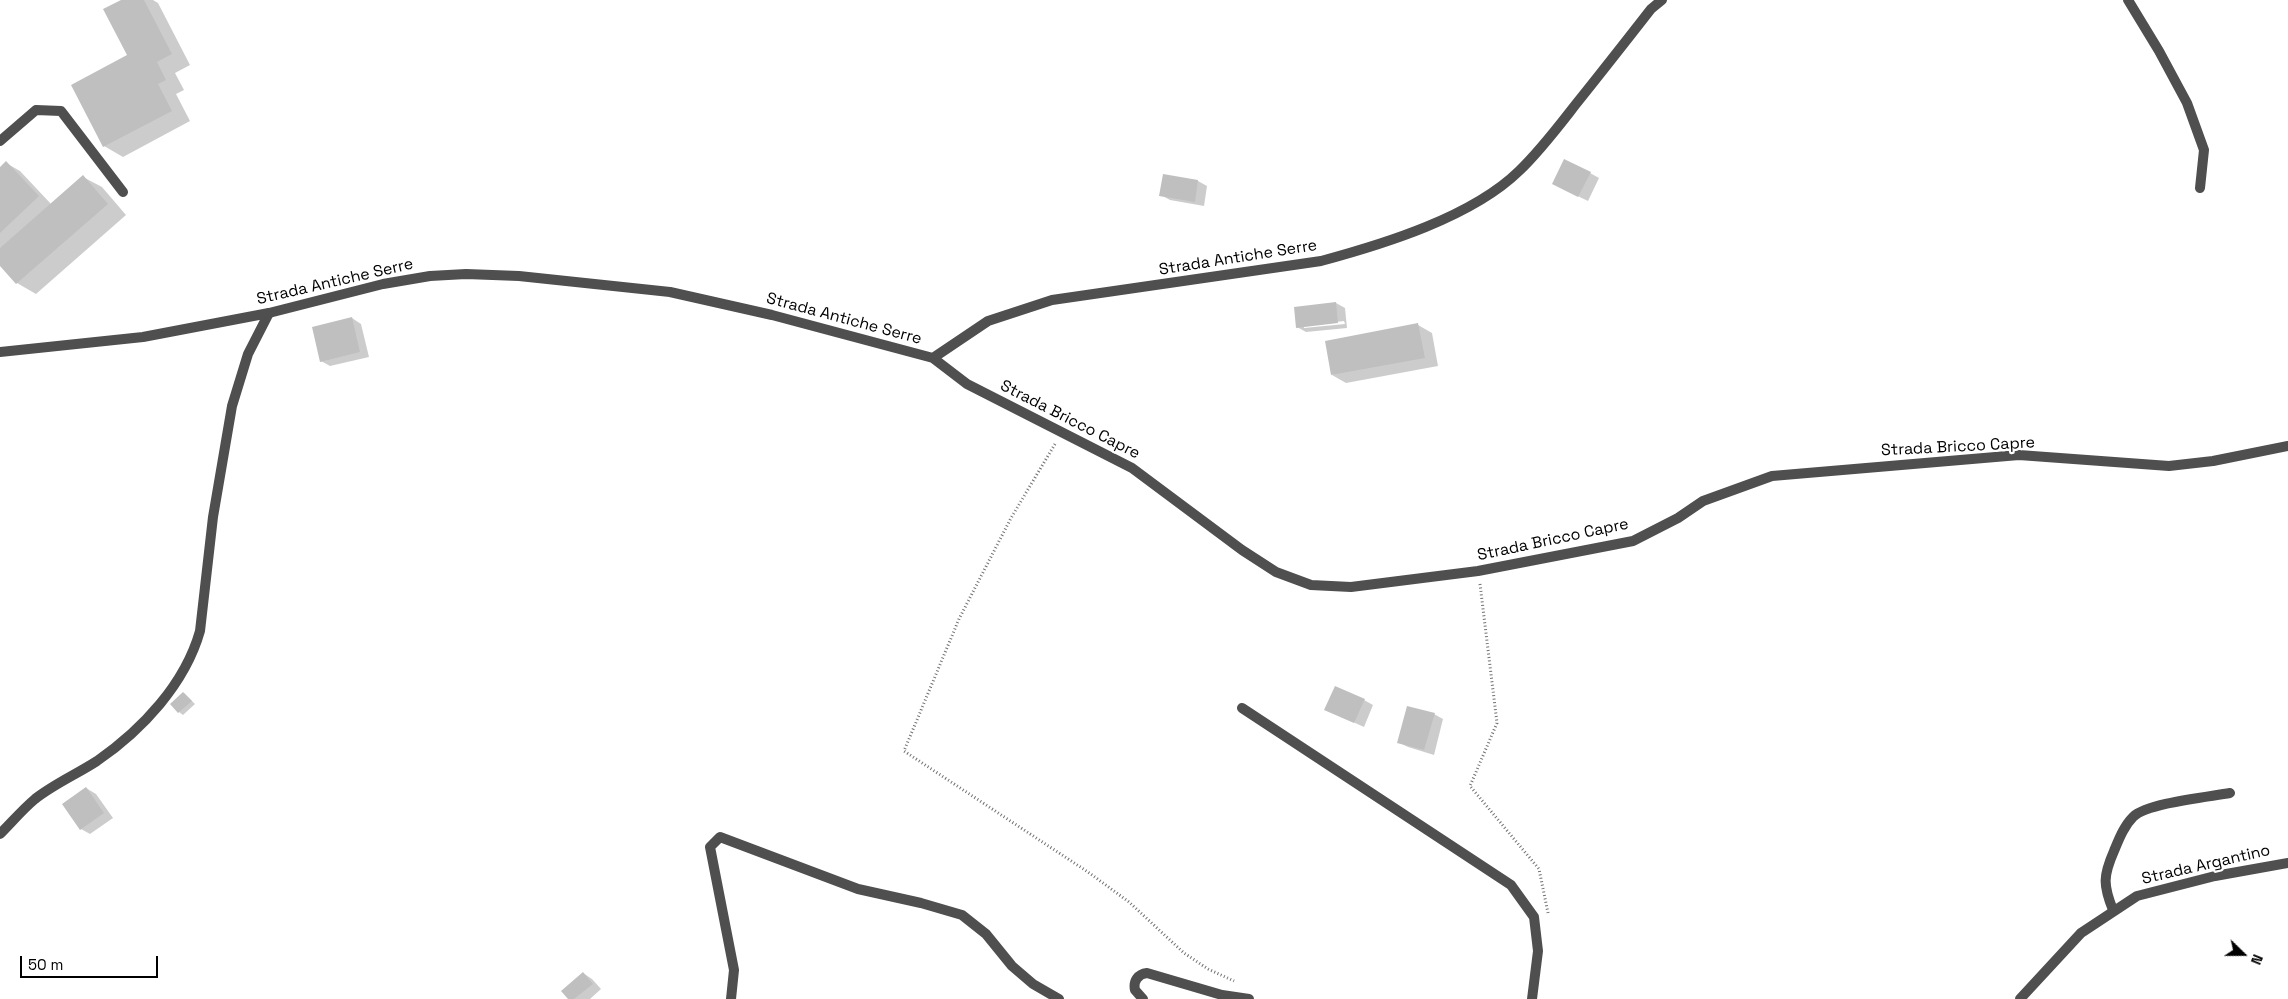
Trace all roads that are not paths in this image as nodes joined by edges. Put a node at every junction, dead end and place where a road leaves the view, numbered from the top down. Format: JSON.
{"nodes":[{"id":1,"x":1662,"y":0,"type":"edge"},
{"id":2,"x":2128,"y":0,"type":"edge"},
{"id":3,"x":0,"y":141,"type":"edge"},
{"id":4,"x":2200,"y":188,"type":"dead end"},
{"id":5,"x":123,"y":192,"type":"dead end"},
{"id":6,"x":269,"y":313,"type":"junction"},
{"id":7,"x":0,"y":352,"type":"edge"},
{"id":8,"x":933,"y":358,"type":"junction"},
{"id":9,"x":2288,"y":446,"type":"edge"},
{"id":10,"x":1242,"y":708,"type":"dead end"},
{"id":11,"x":2230,"y":793,"type":"dead end"},
{"id":12,"x":0,"y":834,"type":"edge"},
{"id":13,"x":2288,"y":862,"type":"edge"},
{"id":14,"x":2112,"y":910,"type":"junction"},
{"id":15,"x":730,"y":999,"type":"edge"},
{"id":16,"x":1059,"y":999,"type":"edge"},
{"id":17,"x":1143,"y":999,"type":"edge"},
{"id":18,"x":1249,"y":999,"type":"edge"},
{"id":19,"x":1532,"y":999,"type":"edge"},
{"id":20,"x":2020,"y":999,"type":"edge"}],
"edges":[{"from":1,"to":8,"type":"street","name":"Strada Antiche Serre"},
{"from":2,"to":4,"type":"street"},
{"from":3,"to":5,"type":"street"},
{"from":6,"to":7,"type":"street","name":"Strada Antiche Serre"},
{"from":6,"to":8,"type":"street","name":"Strada Antiche Serre"},
{"from":6,"to":12,"type":"street"},
{"from":8,"to":9,"type":"street","name":"Strada Bricco Capre"},
{"from":10,"to":19,"type":"street"},
{"from":11,"to":14,"type":"street"},
{"from":13,"to":14,"type":"street","name":"Strada Argantino"},
{"from":14,"to":20,"type":"street","name":"Strada Argantino"},
{"from":15,"to":16,"type":"street"},
{"from":17,"to":18,"type":"street"}]}
